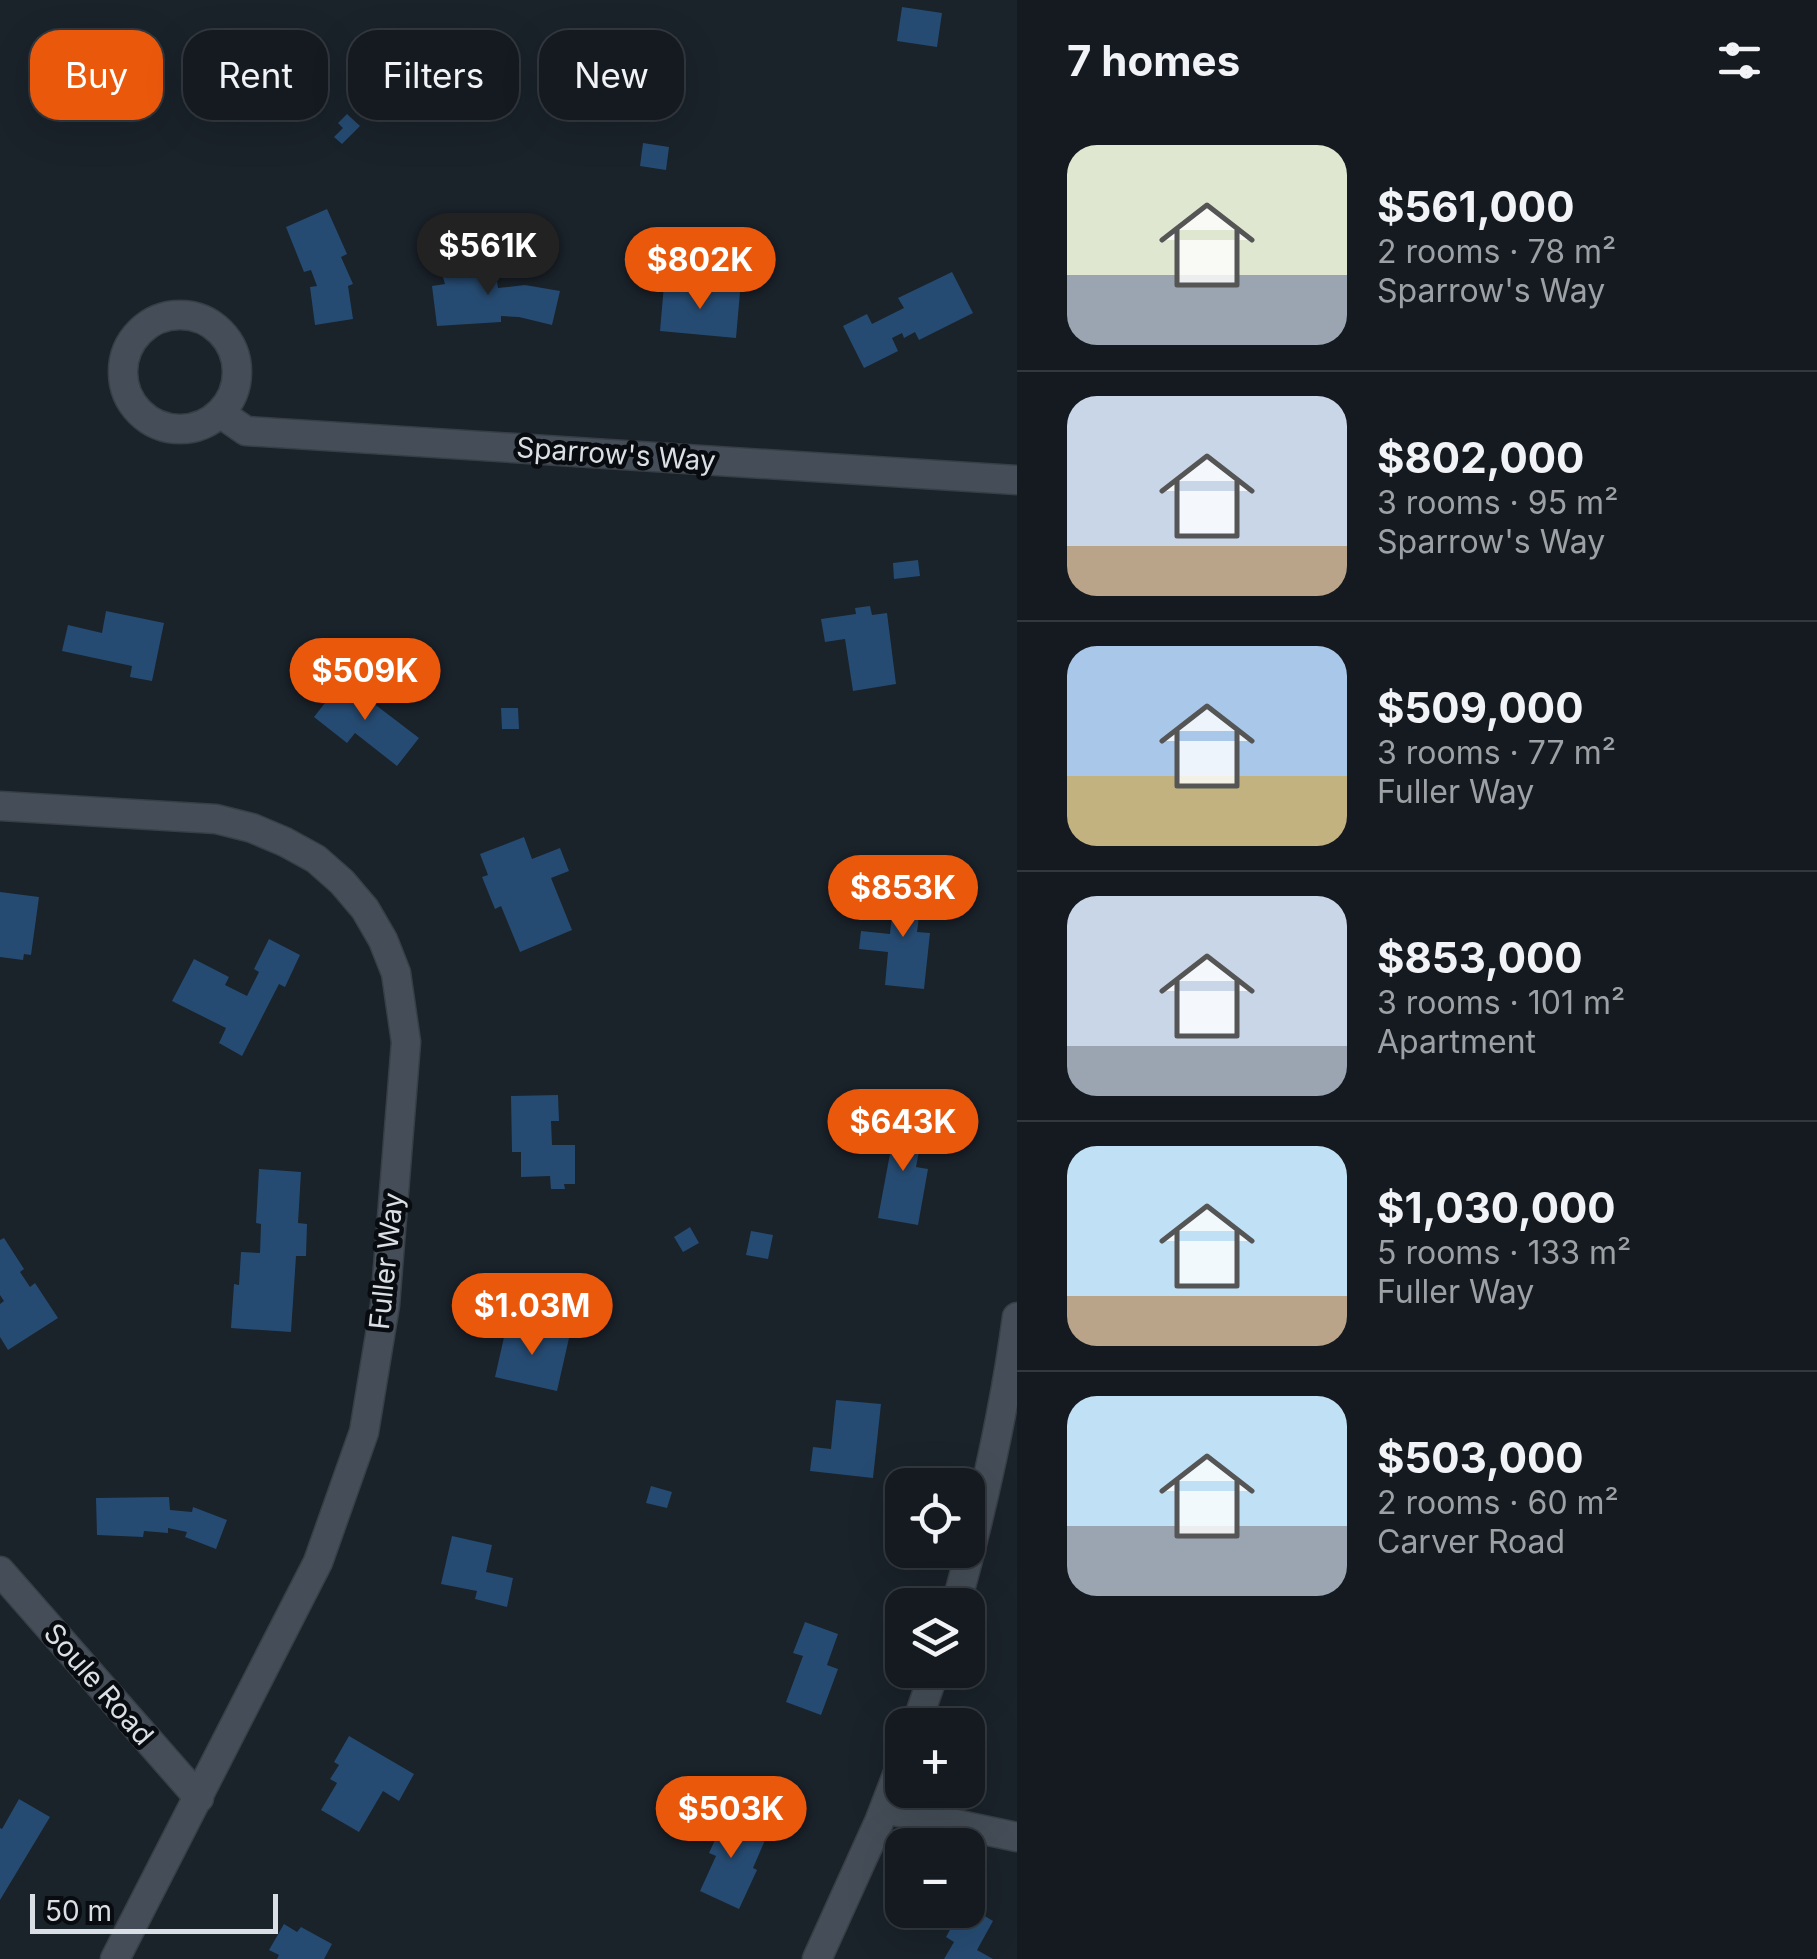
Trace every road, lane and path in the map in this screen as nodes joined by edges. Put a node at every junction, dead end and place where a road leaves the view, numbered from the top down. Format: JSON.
{"nodes":[{"id":1,"x":220,"y":413,"type":"junction"},
{"id":2,"x":1017,"y":480,"type":"edge"},
{"id":3,"x":0,"y":806,"type":"edge"},
{"id":4,"x":1017,"y":1317,"type":"edge"},
{"id":5,"x":0,"y":1570,"type":"edge"},
{"id":6,"x":961,"y":1588,"type":"edge"},
{"id":7,"x":199,"y":1798,"type":"junction"},
{"id":8,"x":884,"y":1808,"type":"joint"},
{"id":9,"x":1017,"y":1837,"type":"edge"},
{"id":10,"x":115,"y":1959,"type":"edge"},
{"id":11,"x":817,"y":1959,"type":"edge"}],
"edges":[{"from":1,"to":1,"type":"street"},
{"from":1,"to":2,"type":"street","name":"Sparrow's Way"},
{"from":3,"to":7,"type":"street","name":"Fuller Way"},
{"from":4,"to":6,"type":"street"},
{"from":5,"to":7,"type":"street","name":"Soule Road"},
{"from":7,"to":10,"type":"street","name":"Fuller Way"},
{"from":8,"to":9,"type":"street"},
{"from":8,"to":11,"type":"street"}]}
